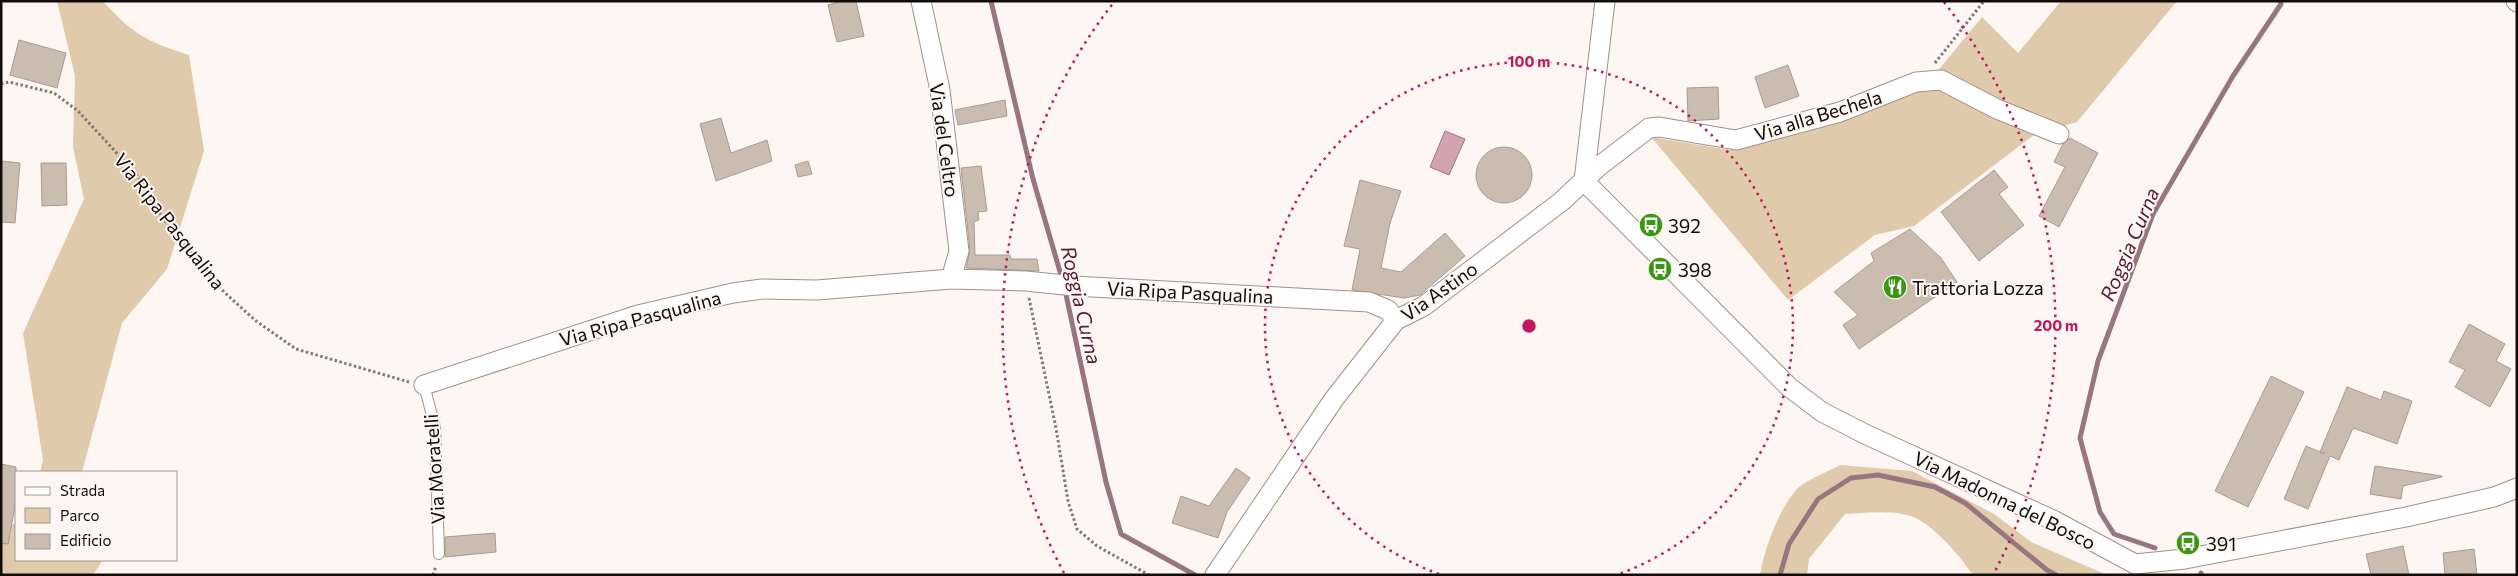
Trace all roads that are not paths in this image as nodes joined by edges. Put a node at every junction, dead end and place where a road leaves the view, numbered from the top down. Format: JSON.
{"nodes":[{"id":1,"x":921,"y":1,"type":"edge"},
{"id":2,"x":1605,"y":1,"type":"edge"},
{"id":3,"x":2058,"y":134,"type":"dead end"},
{"id":4,"x":1584,"y":182,"type":"junction"},
{"id":5,"x":951,"y":279,"type":"junction"},
{"id":6,"x":1396,"y":320,"type":"junction"},
{"id":7,"x":424,"y":385,"type":"joint"},
{"id":8,"x":2517,"y":488,"type":"edge"},
{"id":9,"x":439,"y":554,"type":"dead end"},
{"id":10,"x":1217,"y":572,"type":"edge"}],
"edges":[{"from":1,"to":5,"type":"street","name":"Via del Celtro"},
{"from":2,"to":4,"type":"street"},
{"from":3,"to":4,"type":"street","name":"Via alla Bechela"},
{"from":4,"to":6,"type":"street","name":"Via Astino"},
{"from":4,"to":8,"type":"street","name":"Via Madonna del Bosco"},
{"from":5,"to":6,"type":"street","name":"Via Ripa Pasqualina"},
{"from":5,"to":7,"type":"street","name":"Via Ripa Pasqualina"},
{"from":6,"to":10,"type":"street","name":"Via Astino"},
{"from":7,"to":9,"type":"lane","name":"Via Moratelli"}]}
